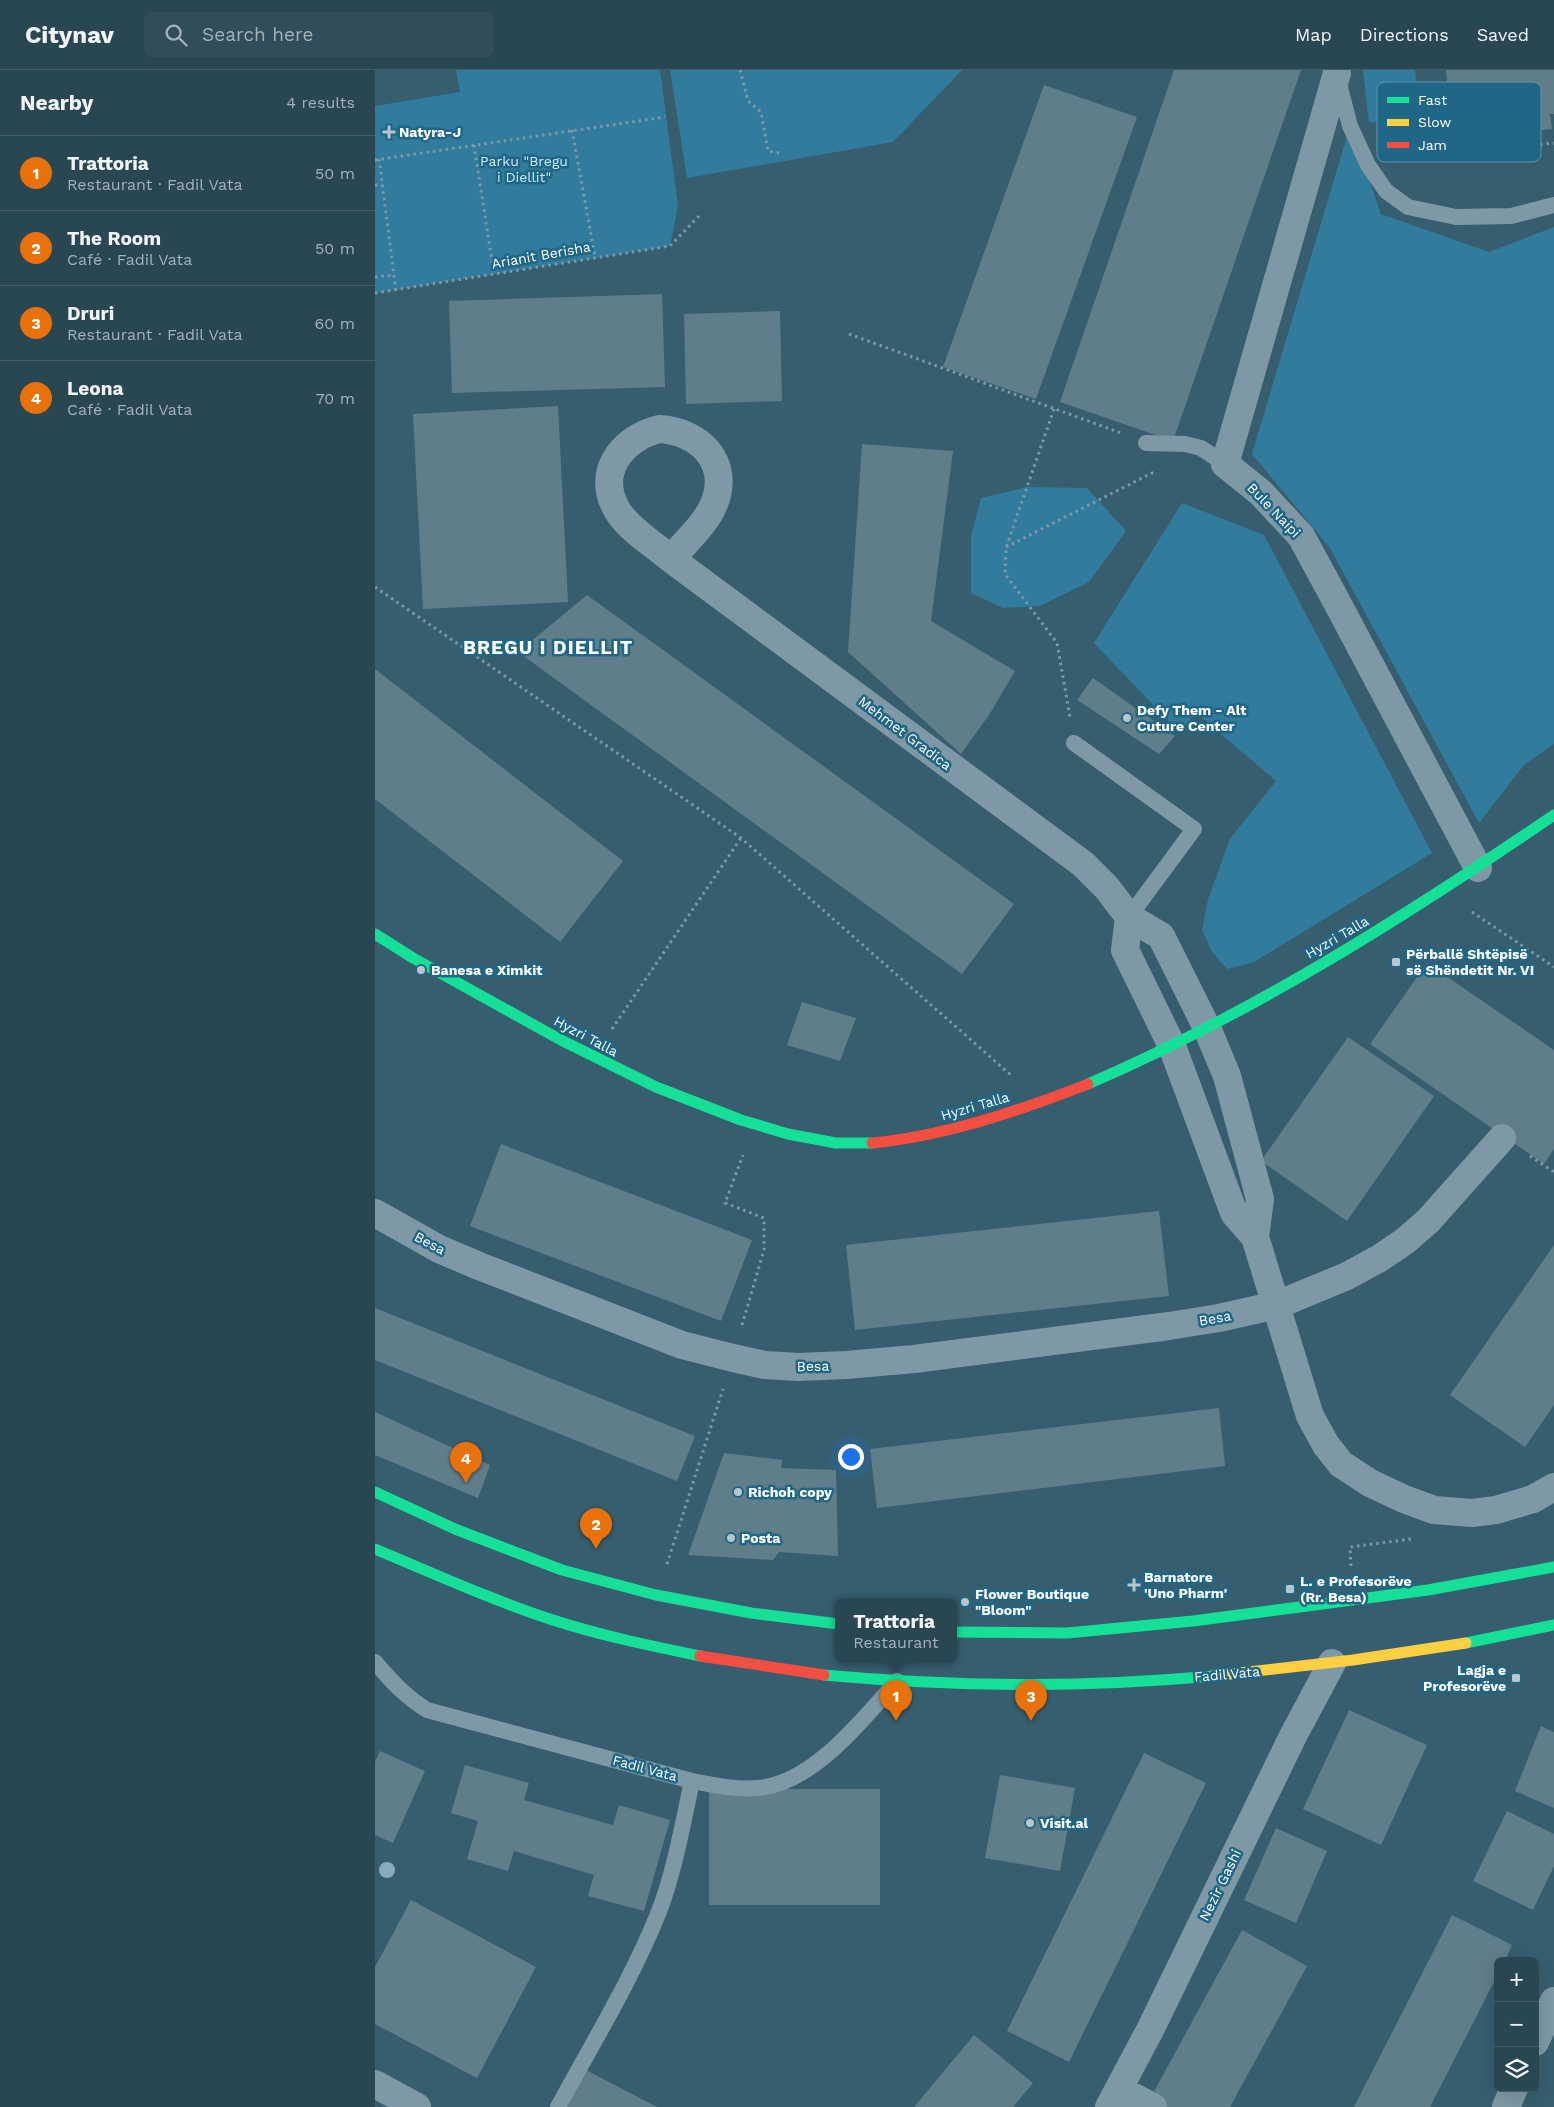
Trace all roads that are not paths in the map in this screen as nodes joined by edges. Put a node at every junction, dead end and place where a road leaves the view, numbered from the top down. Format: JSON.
{"nodes":[{"id":1,"x":1337,"y":73,"type":"joint"},
{"id":2,"x":1554,"y":205,"type":"edge"},
{"id":3,"x":1146,"y":442,"type":"road end"},
{"id":4,"x":1225,"y":464,"type":"junction"},
{"id":5,"x":671,"y":559,"type":"junction"},
{"id":6,"x":1074,"y":742,"type":"road end"},
{"id":7,"x":1554,"y":815,"type":"edge"},
{"id":8,"x":1478,"y":868,"type":"junction"},
{"id":9,"x":1129,"y":917,"type":"junction"},
{"id":10,"x":375,"y":934,"type":"edge"},
{"id":11,"x":1207,"y":1028,"type":"junction"},
{"id":12,"x":1172,"y":1046,"type":"junction"},
{"id":13,"x":1502,"y":1138,"type":"dead end"},
{"id":14,"x":375,"y":1213,"type":"edge"},
{"id":15,"x":1255,"y":1237,"type":"junction"},
{"id":16,"x":1277,"y":1305,"type":"junction"},
{"id":17,"x":1554,"y":1487,"type":"edge"},
{"id":18,"x":375,"y":1492,"type":"edge"},
{"id":19,"x":375,"y":1549,"type":"edge"},
{"id":20,"x":1554,"y":1567,"type":"edge"},
{"id":21,"x":835,"y":1624,"type":"edge"},
{"id":22,"x":1554,"y":1625,"type":"edge"},
{"id":23,"x":957,"y":1632,"type":"edge"},
{"id":24,"x":375,"y":1662,"type":"edge"},
{"id":25,"x":1332,"y":1663,"type":"junction"},
{"id":26,"x":897,"y":1681,"type":"junction"},
{"id":27,"x":692,"y":1781,"type":"junction"},
{"id":28,"x":1554,"y":2001,"type":"edge"},
{"id":29,"x":1539,"y":2033,"type":"edge"},
{"id":30,"x":375,"y":2084,"type":"edge"},
{"id":31,"x":1512,"y":2092,"type":"edge"},
{"id":32,"x":1114,"y":2098,"type":"edge"},
{"id":33,"x":417,"y":2107,"type":"edge"},
{"id":34,"x":558,"y":2107,"type":"edge"},
{"id":35,"x":1153,"y":2107,"type":"edge"},
{"id":36,"x":1505,"y":2107,"type":"edge"}],
"edges":[{"from":1,"to":2,"type":"lane"},
{"from":1,"to":4,"type":"street"},
{"from":3,"to":4,"type":"lane"},
{"from":4,"to":8,"type":"street","name":"Bule Naipi"},
{"from":5,"to":5,"type":"street","name":"Mehmet Gradica"},
{"from":5,"to":9,"type":"street","name":"Mehmet Gradica"},
{"from":6,"to":9,"type":"lane"},
{"from":7,"to":8,"type":"main road","name":"Hyzri Talla"},
{"from":8,"to":11,"type":"main road","name":"Hyzri Talla"},
{"from":9,"to":11,"type":"street","name":"Mehmet Gradica"},
{"from":9,"to":12,"type":"street"},
{"from":10,"to":12,"type":"main road","name":"Hyzri Talla"},
{"from":11,"to":12,"type":"main road","name":"Hyzri Talla"},
{"from":11,"to":15,"type":"street"},
{"from":12,"to":15,"type":"street"},
{"from":13,"to":16,"type":"street","name":"Besa"},
{"from":14,"to":16,"type":"street","name":"Besa"},
{"from":15,"to":16,"type":"street"},
{"from":16,"to":17,"type":"street"},
{"from":18,"to":21,"type":"main road"},
{"from":19,"to":26,"type":"main road","name":"Fadil Vata"},
{"from":20,"to":23,"type":"main road"},
{"from":22,"to":25,"type":"main road","name":"Fadil Vata"},
{"from":24,"to":27,"type":"lane","name":"Fadil Vata"},
{"from":25,"to":26,"type":"main road","name":"Fadil Vata"},
{"from":25,"to":32,"type":"street","name":"Nezir Gashi"},
{"from":26,"to":27,"type":"lane","name":"Fadil Vata"},
{"from":27,"to":34,"type":"lane"},
{"from":28,"to":29,"type":"street"},
{"from":30,"to":33,"type":"street"},
{"from":31,"to":36,"type":"street"},
{"from":32,"to":35,"type":"street"}]}
